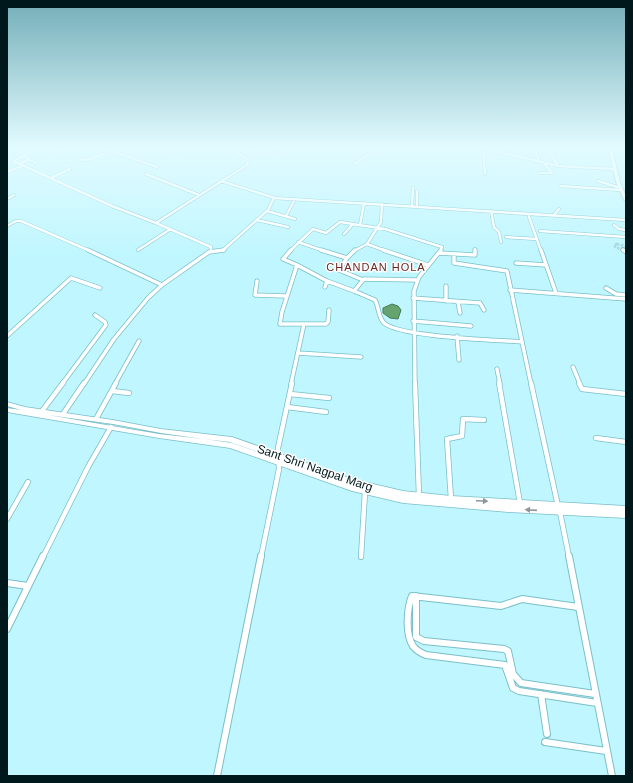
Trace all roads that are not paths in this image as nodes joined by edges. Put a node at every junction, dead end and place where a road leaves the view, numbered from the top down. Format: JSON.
{"nodes":[{"id":1,"x":66,"y":185,"type":"edge"},
{"id":2,"x":173,"y":185,"type":"edge"},
{"id":3,"x":215,"y":185,"type":"edge"},
{"id":4,"x":232,"y":185,"type":"edge"},
{"id":5,"x":609,"y":185,"type":"edge"},
{"id":6,"x":619,"y":185,"type":"edge"},
{"id":7,"x":560,"y":186,"type":"dead end"},
{"id":8,"x":413,"y":188,"type":"dead end"},
{"id":9,"x":620,"y":188,"type":"junction"},
{"id":10,"x":417,"y":191,"type":"dead end"},
{"id":11,"x":14,"y":195,"type":"dead end"},
{"id":12,"x":199,"y":195,"type":"junction"},
{"id":13,"x":275,"y":198,"type":"junction"},
{"id":14,"x":7,"y":199,"type":"edge"},
{"id":15,"x":295,"y":199,"type":"junction"},
{"id":16,"x":626,"y":200,"type":"edge"},
{"id":17,"x":364,"y":203,"type":"junction"},
{"id":18,"x":382,"y":204,"type":"junction"},
{"id":19,"x":412,"y":206,"type":"junction"},
{"id":20,"x":417,"y":207,"type":"junction"},
{"id":21,"x":559,"y":209,"type":"dead end"},
{"id":22,"x":267,"y":211,"type":"junction"},
{"id":23,"x":491,"y":211,"type":"junction"},
{"id":24,"x":528,"y":214,"type":"junction"},
{"id":25,"x":286,"y":216,"type":"junction"},
{"id":26,"x":554,"y":216,"type":"junction"},
{"id":27,"x":295,"y":218,"type":"dead end"},
{"id":28,"x":256,"y":220,"type":"junction"},
{"id":29,"x":626,"y":220,"type":"edge"},
{"id":30,"x":156,"y":223,"type":"junction"},
{"id":31,"x":353,"y":224,"type":"junction"},
{"id":32,"x":360,"y":225,"type":"junction"},
{"id":33,"x":614,"y":225,"type":"dead end"},
{"id":34,"x":7,"y":226,"type":"edge"},
{"id":35,"x":288,"y":227,"type":"dead end"},
{"id":36,"x":378,"y":228,"type":"junction"},
{"id":37,"x":169,"y":230,"type":"junction"},
{"id":38,"x":626,"y":230,"type":"edge"},
{"id":39,"x":540,"y":231,"type":"dead end"},
{"id":40,"x":344,"y":234,"type":"dead end"},
{"id":41,"x":506,"y":237,"type":"dead end"},
{"id":42,"x":626,"y":237,"type":"edge"},
{"id":43,"x":537,"y":239,"type":"junction"},
{"id":44,"x":298,"y":242,"type":"junction"},
{"id":45,"x":501,"y":242,"type":"dead end"},
{"id":46,"x":367,"y":244,"type":"junction"},
{"id":47,"x":475,"y":249,"type":"dead end"},
{"id":48,"x":138,"y":250,"type":"dead end"},
{"id":49,"x":212,"y":251,"type":"junction"},
{"id":50,"x":439,"y":253,"type":"junction"},
{"id":51,"x":454,"y":254,"type":"junction"},
{"id":52,"x":347,"y":258,"type":"junction"},
{"id":53,"x":516,"y":263,"type":"dead end"},
{"id":54,"x":297,"y":265,"type":"junction"},
{"id":55,"x":428,"y":265,"type":"junction"},
{"id":56,"x":546,"y":265,"type":"junction"},
{"id":57,"x":363,"y":280,"type":"junction"},
{"id":58,"x":417,"y":280,"type":"junction"},
{"id":59,"x":257,"y":281,"type":"dead end"},
{"id":60,"x":327,"y":281,"type":"junction"},
{"id":61,"x":162,"y":285,"type":"junction"},
{"id":62,"x":446,"y":286,"type":"dead end"},
{"id":63,"x":325,"y":287,"type":"dead end"},
{"id":64,"x":100,"y":288,"type":"dead end"},
{"id":65,"x":606,"y":288,"type":"dead end"},
{"id":66,"x":510,"y":290,"type":"junction"},
{"id":67,"x":354,"y":291,"type":"junction"},
{"id":68,"x":556,"y":293,"type":"junction"},
{"id":69,"x":626,"y":295,"type":"edge"},
{"id":70,"x":286,"y":296,"type":"junction"},
{"id":71,"x":414,"y":298,"type":"junction"},
{"id":72,"x":626,"y":299,"type":"edge"},
{"id":73,"x":446,"y":301,"type":"junction"},
{"id":74,"x":458,"y":302,"type":"junction"},
{"id":75,"x":328,"y":310,"type":"dead end"},
{"id":76,"x":484,"y":310,"type":"dead end"},
{"id":77,"x":460,"y":313,"type":"dead end"},
{"id":78,"x":95,"y":315,"type":"dead end"},
{"id":79,"x":413,"y":321,"type":"junction"},
{"id":80,"x":304,"y":324,"type":"junction"},
{"id":81,"x":471,"y":326,"type":"dead end"},
{"id":82,"x":413,"y":332,"type":"junction"},
{"id":83,"x":7,"y":336,"type":"edge"},
{"id":84,"x":457,"y":336,"type":"junction"},
{"id":85,"x":139,"y":342,"type":"dead end"},
{"id":86,"x":522,"y":342,"type":"junction"},
{"id":87,"x":298,"y":353,"type":"junction"},
{"id":88,"x":362,"y":357,"type":"dead end"},
{"id":89,"x":459,"y":360,"type":"dead end"},
{"id":90,"x":573,"y":367,"type":"dead end"},
{"id":91,"x":497,"y":369,"type":"dead end"},
{"id":92,"x":112,"y":391,"type":"junction"},
{"id":93,"x":128,"y":393,"type":"dead end"},
{"id":94,"x":290,"y":394,"type":"junction"},
{"id":95,"x":626,"y":394,"type":"edge"},
{"id":96,"x":329,"y":398,"type":"dead end"},
{"id":97,"x":287,"y":407,"type":"junction"},
{"id":98,"x":8,"y":408,"type":"edge"},
{"id":99,"x":42,"y":411,"type":"junction"},
{"id":100,"x":326,"y":412,"type":"dead end"},
{"id":101,"x":63,"y":414,"type":"junction"},
{"id":102,"x":96,"y":419,"type":"junction"},
{"id":103,"x":484,"y":420,"type":"dead end"},
{"id":104,"x":111,"y":427,"type":"junction"},
{"id":105,"x":596,"y":438,"type":"dead end"},
{"id":106,"x":626,"y":442,"type":"edge"},
{"id":107,"x":279,"y":459,"type":"junction"},
{"id":108,"x":28,"y":482,"type":"dead end"},
{"id":109,"x":365,"y":492,"type":"junction"},
{"id":110,"x":419,"y":496,"type":"junction"},
{"id":111,"x":451,"y":499,"type":"junction"},
{"id":112,"x":520,"y":503,"type":"junction"},
{"id":113,"x":559,"y":509,"type":"junction"},
{"id":114,"x":626,"y":509,"type":"edge"},
{"id":115,"x":626,"y":516,"type":"edge"},
{"id":116,"x":7,"y":519,"type":"edge"},
{"id":117,"x":361,"y":557,"type":"dead end"},
{"id":118,"x":7,"y":583,"type":"edge"},
{"id":119,"x":28,"y":586,"type":"junction"},
{"id":120,"x":416,"y":596,"type":"junction"},
{"id":121,"x":578,"y":607,"type":"junction"},
{"id":122,"x":7,"y":629,"type":"edge"},
{"id":123,"x":541,"y":694,"type":"junction"},
{"id":124,"x":595,"y":694,"type":"junction"},
{"id":125,"x":597,"y":703,"type":"junction"},
{"id":126,"x":547,"y":734,"type":"dead end"},
{"id":127,"x":545,"y":742,"type":"dead end"},
{"id":128,"x":606,"y":751,"type":"junction"},
{"id":129,"x":217,"y":776,"type":"edge"},
{"id":130,"x":612,"y":776,"type":"edge"}],
"edges":[{"from":1,"to":30,"type":"street"},
{"from":2,"to":12,"type":"street"},
{"from":3,"to":12,"type":"street"},
{"from":4,"to":13,"type":"street"},
{"from":5,"to":9,"type":"street"},
{"from":6,"to":9,"type":"main road"},
{"from":7,"to":9,"type":"street"},
{"from":8,"to":19,"type":"street"},
{"from":9,"to":16,"type":"main road"},
{"from":10,"to":20,"type":"street"},
{"from":11,"to":14,"type":"street"},
{"from":12,"to":30,"type":"street"},
{"from":13,"to":15,"type":"street"},
{"from":13,"to":22,"type":"street"},
{"from":15,"to":17,"type":"street"},
{"from":15,"to":25,"type":"street"},
{"from":17,"to":18,"type":"street"},
{"from":17,"to":32,"type":"street"},
{"from":18,"to":19,"type":"street"},
{"from":18,"to":36,"type":"street"},
{"from":19,"to":20,"type":"street"},
{"from":20,"to":23,"type":"street"},
{"from":21,"to":26,"type":"street"},
{"from":22,"to":25,"type":"street"},
{"from":22,"to":28,"type":"street"},
{"from":23,"to":24,"type":"street"},
{"from":23,"to":45,"type":"street"},
{"from":24,"to":26,"type":"street"},
{"from":24,"to":43,"type":"street"},
{"from":25,"to":27,"type":"street"},
{"from":26,"to":29,"type":"street"},
{"from":28,"to":35,"type":"street"},
{"from":28,"to":49,"type":"street"},
{"from":30,"to":37,"type":"street"},
{"from":31,"to":32,"type":"street"},
{"from":31,"to":40,"type":"street"},
{"from":31,"to":44,"type":"street"},
{"from":32,"to":36,"type":"street"},
{"from":33,"to":38,"type":"street"},
{"from":34,"to":61,"type":"street"},
{"from":36,"to":46,"type":"street"},
{"from":36,"to":50,"type":"street"},
{"from":37,"to":48,"type":"street"},
{"from":37,"to":49,"type":"street"},
{"from":39,"to":42,"type":"street"},
{"from":41,"to":43,"type":"street"},
{"from":43,"to":56,"type":"street"},
{"from":44,"to":52,"type":"street"},
{"from":44,"to":54,"type":"street"},
{"from":46,"to":52,"type":"street"},
{"from":46,"to":55,"type":"street"},
{"from":47,"to":51,"type":"street"},
{"from":49,"to":61,"type":"street"},
{"from":50,"to":51,"type":"street"},
{"from":50,"to":55,"type":"street"},
{"from":51,"to":66,"type":"street"},
{"from":52,"to":57,"type":"street"},
{"from":53,"to":56,"type":"street"},
{"from":54,"to":60,"type":"street"},
{"from":54,"to":70,"type":"street"},
{"from":55,"to":58,"type":"street"},
{"from":56,"to":68,"type":"street"},
{"from":57,"to":58,"type":"street"},
{"from":57,"to":67,"type":"street"},
{"from":58,"to":71,"type":"street"},
{"from":59,"to":70,"type":"street"},
{"from":60,"to":63,"type":"street"},
{"from":60,"to":67,"type":"street"},
{"from":61,"to":101,"type":"street"},
{"from":62,"to":73,"type":"street"},
{"from":64,"to":83,"type":"street"},
{"from":65,"to":69,"type":"street"},
{"from":66,"to":68,"type":"street"},
{"from":66,"to":86,"type":"street"},
{"from":67,"to":82,"type":"street"},
{"from":68,"to":72,"type":"street"},
{"from":70,"to":80,"type":"street"},
{"from":71,"to":73,"type":"street"},
{"from":71,"to":79,"type":"street"},
{"from":73,"to":74,"type":"street"},
{"from":74,"to":76,"type":"street"},
{"from":74,"to":77,"type":"street"},
{"from":75,"to":80,"type":"street"},
{"from":78,"to":99,"type":"street"},
{"from":79,"to":81,"type":"street"},
{"from":79,"to":82,"type":"street"},
{"from":80,"to":87,"type":"street"},
{"from":82,"to":84,"type":"street"},
{"from":82,"to":110,"type":"street"},
{"from":84,"to":86,"type":"street"},
{"from":84,"to":89,"type":"street"},
{"from":85,"to":92,"type":"street"},
{"from":86,"to":113,"type":"street"},
{"from":87,"to":88,"type":"street"},
{"from":87,"to":94,"type":"street"},
{"from":90,"to":95,"type":"street"},
{"from":91,"to":112,"type":"street"},
{"from":92,"to":93,"type":"street"},
{"from":92,"to":102,"type":"street"},
{"from":94,"to":96,"type":"street"},
{"from":94,"to":97,"type":"street"},
{"from":97,"to":100,"type":"street"},
{"from":97,"to":107,"type":"street"},
{"from":98,"to":99,"type":"main road","name":"Sant Shri Nagpal Marg"},
{"from":98,"to":104,"type":"main road","name":"Sant Shri Nagpal Marg"},
{"from":99,"to":101,"type":"main road","name":"Sant Shri Nagpal Marg"},
{"from":101,"to":102,"type":"main road","name":"Sant Shri Nagpal Marg"},
{"from":102,"to":107,"type":"main road","name":"Sant Shri Nagpal Marg"},
{"from":103,"to":111,"type":"street"},
{"from":104,"to":107,"type":"main road","name":"Sant Shri Nagpal Marg"},
{"from":104,"to":119,"type":"street"},
{"from":105,"to":106,"type":"street"},
{"from":107,"to":109,"type":"main road","name":"Sant Shri Nagpal Marg"},
{"from":107,"to":110,"type":"main road","name":"Sant Shri Nagpal Marg"},
{"from":107,"to":129,"type":"street"},
{"from":108,"to":116,"type":"street"},
{"from":113,"to":109,"type":"main road","name":"Sant Shri Nagpal Marg","one_way":true},
{"from":109,"to":117,"type":"street"},
{"from":110,"to":111,"type":"main road","name":"Sant Shri Nagpal Marg"},
{"from":111,"to":112,"type":"main road","name":"Sant Shri Nagpal Marg","one_way":true},
{"from":112,"to":113,"type":"main road","name":"Sant Shri Nagpal Marg"},
{"from":113,"to":114,"type":"main road","name":"Sant Shri Nagpal Marg"},
{"from":113,"to":115,"type":"main road","name":"Sant Shri Nagpal Marg"},
{"from":113,"to":121,"type":"street"},
{"from":118,"to":119,"type":"street"},
{"from":119,"to":122,"type":"street"},
{"from":120,"to":121,"type":"street"},
{"from":120,"to":123,"type":"street"},
{"from":120,"to":124,"type":"street"},
{"from":121,"to":124,"type":"street"},
{"from":123,"to":125,"type":"street"},
{"from":123,"to":126,"type":"street"},
{"from":124,"to":125,"type":"street"},
{"from":125,"to":128,"type":"street"},
{"from":127,"to":128,"type":"street"},
{"from":128,"to":130,"type":"street"}]}
